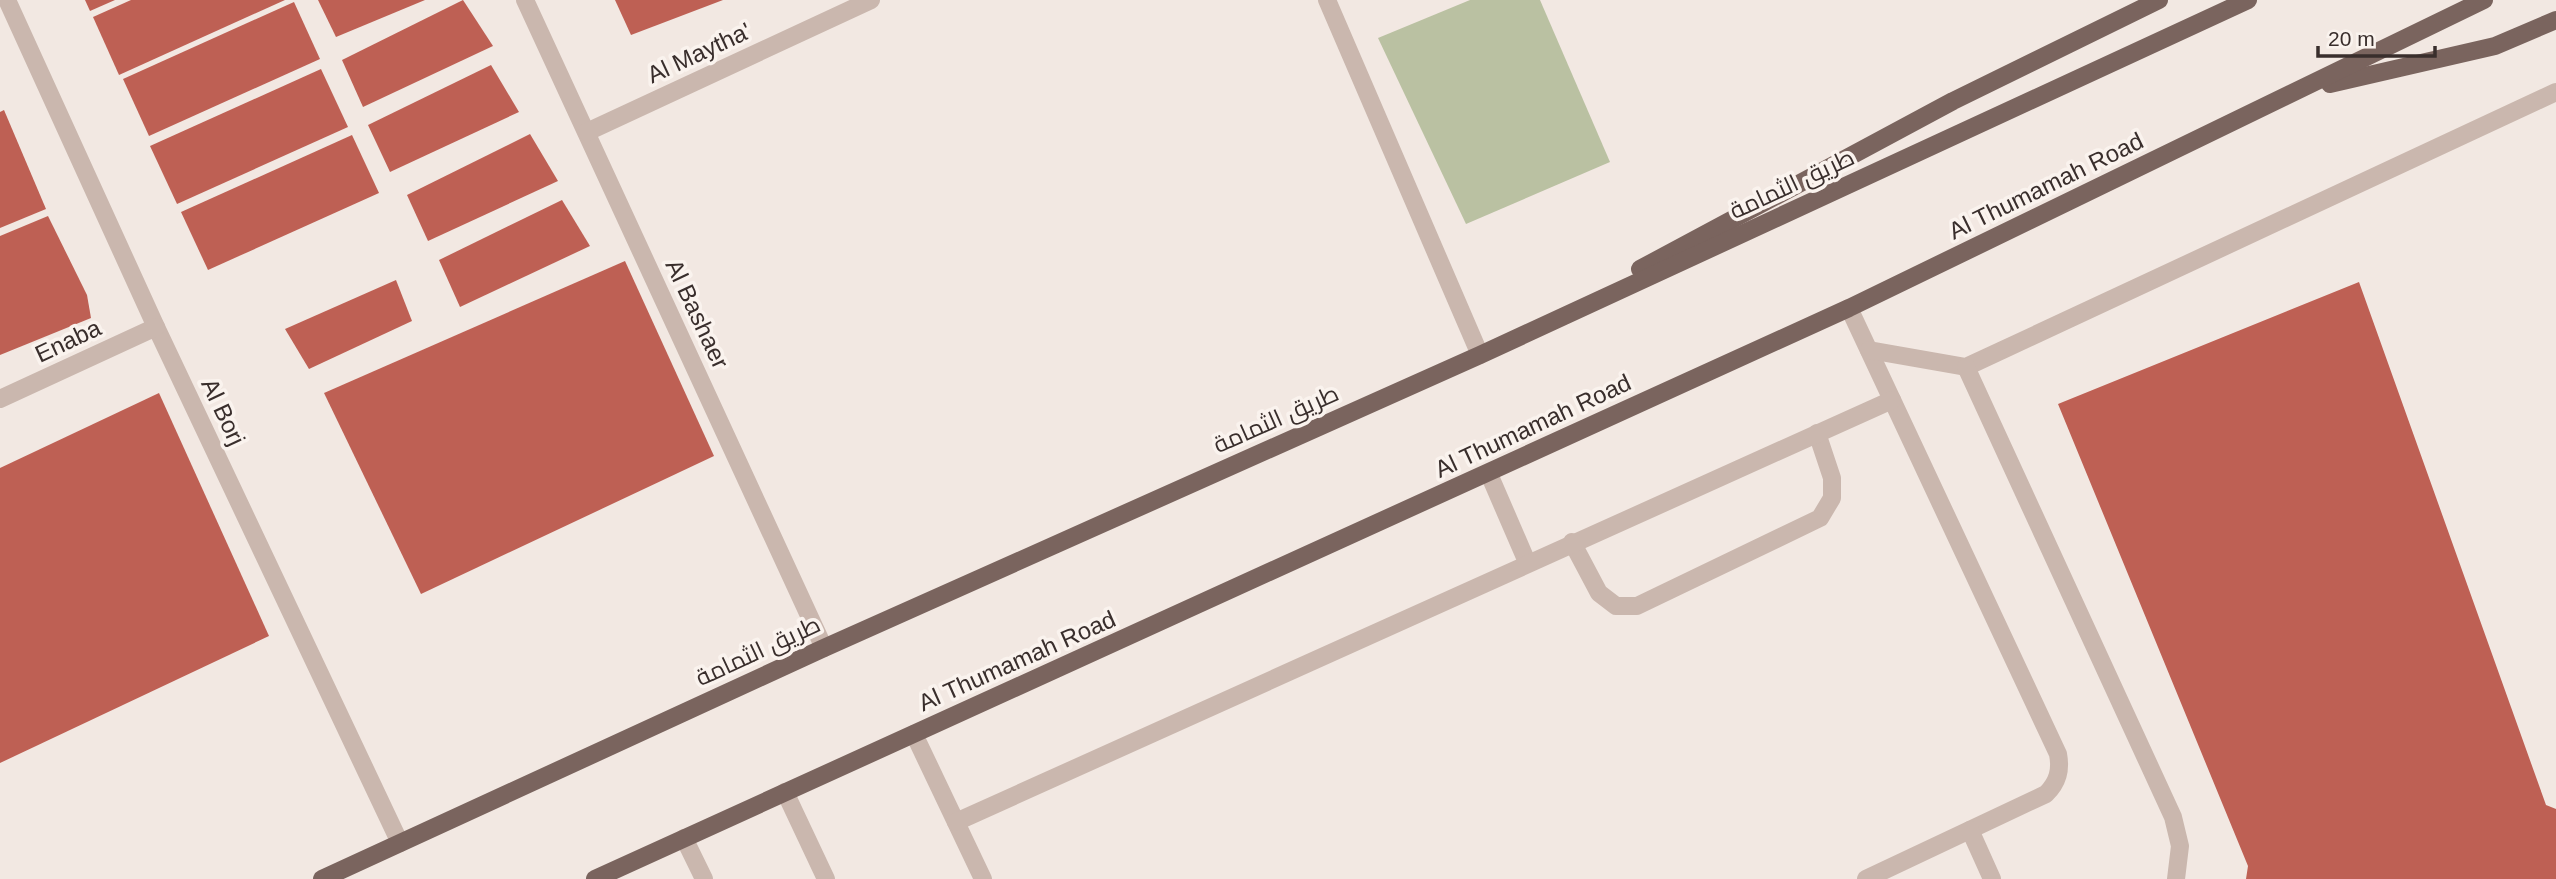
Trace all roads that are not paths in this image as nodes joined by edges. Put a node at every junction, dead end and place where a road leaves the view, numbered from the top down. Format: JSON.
{"nodes":[{"id":1,"x":7,"y":0,"type":"edge"},
{"id":2,"x":525,"y":0,"type":"edge"},
{"id":3,"x":870,"y":0,"type":"edge"},
{"id":4,"x":1326,"y":0,"type":"edge"},
{"id":5,"x":2159,"y":0,"type":"edge"},
{"id":6,"x":2248,"y":0,"type":"edge"},
{"id":7,"x":2484,"y":0,"type":"edge"},
{"id":8,"x":2556,"y":20,"type":"edge"},
{"id":9,"x":2299,"y":91,"type":"junction"},
{"id":10,"x":2556,"y":92,"type":"edge"},
{"id":11,"x":587,"y":132,"type":"junction"},
{"id":12,"x":1849,"y":308,"type":"junction"},
{"id":13,"x":156,"y":327,"type":"junction"},
{"id":14,"x":1869,"y":350,"type":"junction"},
{"id":15,"x":1480,"y":355,"type":"junction"},
{"id":16,"x":1966,"y":367,"type":"junction"},
{"id":17,"x":0,"y":399,"type":"edge"},
{"id":18,"x":1892,"y":400,"type":"junction"},
{"id":19,"x":1817,"y":433,"type":"junction"},
{"id":20,"x":1489,"y":474,"type":"junction"},
{"id":21,"x":1572,"y":542,"type":"junction"},
{"id":22,"x":1527,"y":562,"type":"junction"},
{"id":23,"x":824,"y":648,"type":"junction"},
{"id":24,"x":914,"y":734,"type":"junction"},
{"id":25,"x":785,"y":792,"type":"junction"},
{"id":26,"x":956,"y":822,"type":"junction"},
{"id":27,"x":1970,"y":830,"type":"junction"},
{"id":28,"x":684,"y":838,"type":"junction"},
{"id":29,"x":400,"y":843,"type":"junction"},
{"id":30,"x":322,"y":879,"type":"edge"},
{"id":31,"x":595,"y":879,"type":"edge"},
{"id":32,"x":704,"y":879,"type":"edge"},
{"id":33,"x":826,"y":879,"type":"edge"},
{"id":34,"x":983,"y":879,"type":"edge"},
{"id":35,"x":1867,"y":879,"type":"edge"},
{"id":36,"x":1992,"y":879,"type":"edge"},
{"id":37,"x":2176,"y":879,"type":"edge"}],
"edges":[{"from":1,"to":13,"type":"street","name":"Al Borj"},
{"from":2,"to":11,"type":"street","name":"Al Bashaer"},
{"from":3,"to":11,"type":"street","name":"Al Maytha'"},
{"from":4,"to":15,"type":"street"},
{"from":5,"to":15,"type":"main road"},
{"from":6,"to":15,"type":"main road","name":"طريق الثمامة"},
{"from":7,"to":9,"type":"main road","name":"Al Thumamah Road"},
{"from":8,"to":9,"type":"main road"},
{"from":9,"to":12,"type":"main road","name":"Al Thumamah Road"},
{"from":10,"to":16,"type":"street"},
{"from":11,"to":23,"type":"street","name":"Al Bashaer"},
{"from":12,"to":14,"type":"street"},
{"from":12,"to":20,"type":"main road","name":"Al Thumamah Road"},
{"from":13,"to":17,"type":"street","name":"Enaba"},
{"from":13,"to":29,"type":"street","name":"Al Borj"},
{"from":14,"to":16,"type":"street"},
{"from":14,"to":18,"type":"street"},
{"from":15,"to":23,"type":"main road","name":"طريق الثمامة"},
{"from":16,"to":37,"type":"street"},
{"from":18,"to":19,"type":"street"},
{"from":18,"to":27,"type":"street"},
{"from":19,"to":21,"type":"street"},
{"from":19,"to":21,"type":"street"},
{"from":20,"to":22,"type":"street"},
{"from":20,"to":24,"type":"main road","name":"Al Thumamah Road"},
{"from":21,"to":22,"type":"street"},
{"from":22,"to":26,"type":"street"},
{"from":23,"to":29,"type":"main road","name":"طريق الثمامة"},
{"from":24,"to":25,"type":"main road","name":"Al Thumamah Road"},
{"from":24,"to":26,"type":"street"},
{"from":25,"to":28,"type":"main road","name":"Al Thumamah Road"},
{"from":25,"to":33,"type":"street"},
{"from":26,"to":34,"type":"street"},
{"from":27,"to":35,"type":"street"},
{"from":27,"to":36,"type":"street"},
{"from":28,"to":31,"type":"main road","name":"Al Thumamah Road"},
{"from":28,"to":32,"type":"street"},
{"from":29,"to":30,"type":"main road","name":"طريق الثمامة"}]}
